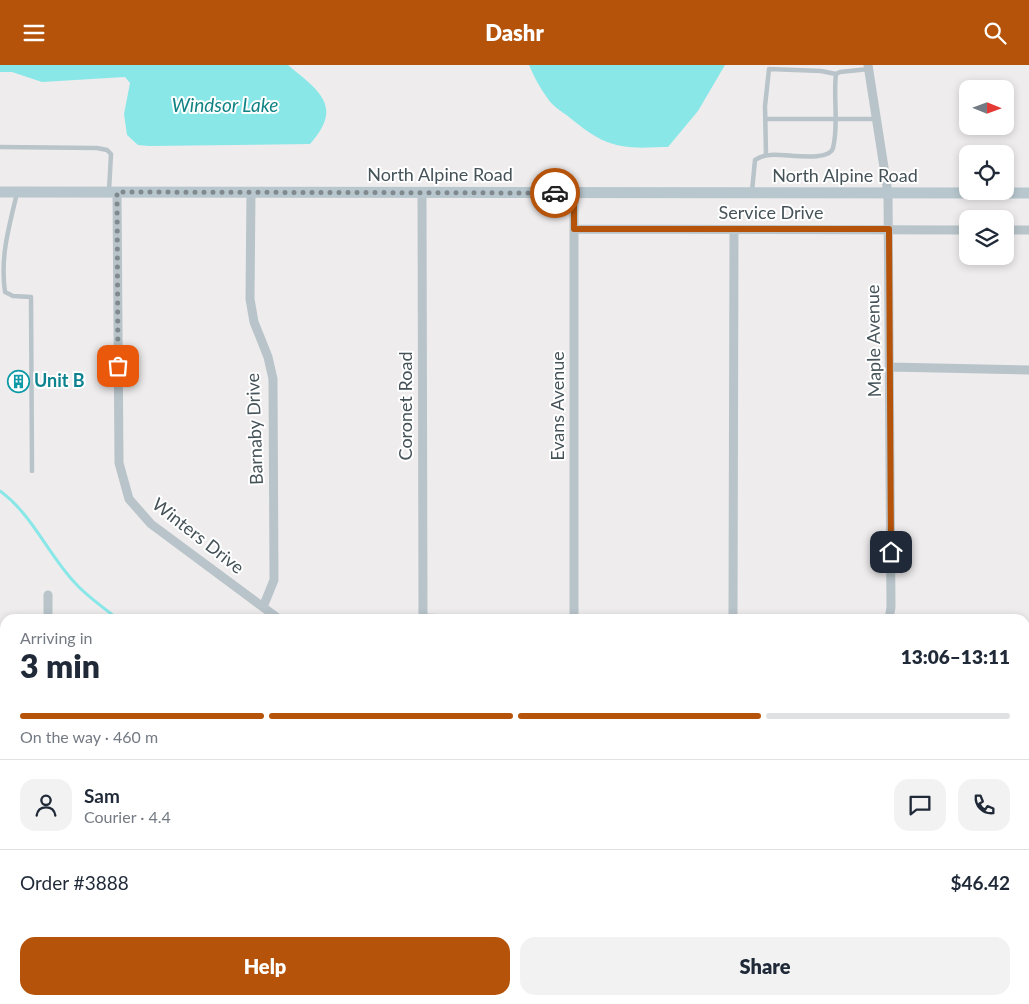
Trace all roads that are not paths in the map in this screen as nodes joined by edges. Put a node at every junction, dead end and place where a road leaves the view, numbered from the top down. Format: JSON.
{"nodes":[{"id":1,"x":869,"y":67,"type":"edge"},
{"id":2,"x":836,"y":74,"type":"junction"},
{"id":3,"x":766,"y":119,"type":"junction"},
{"id":4,"x":836,"y":119,"type":"junction"},
{"id":5,"x":877,"y":119,"type":"junction"},
{"id":6,"x":0,"y":147,"type":"edge"},
{"id":7,"x":766,"y":155,"type":"junction"},
{"id":8,"x":0,"y":192,"type":"edge"},
{"id":9,"x":17,"y":192,"type":"junction"},
{"id":10,"x":113,"y":192,"type":"junction"},
{"id":11,"x":251,"y":192,"type":"junction"},
{"id":12,"x":422,"y":193,"type":"junction"},
{"id":13,"x":574,"y":193,"type":"junction"},
{"id":14,"x":752,"y":193,"type":"junction"},
{"id":15,"x":888,"y":193,"type":"junction"},
{"id":16,"x":1029,"y":193,"type":"edge"},
{"id":17,"x":574,"y":229,"type":"junction"},
{"id":18,"x":734,"y":229,"type":"junction"},
{"id":19,"x":889,"y":229,"type":"junction"},
{"id":20,"x":959,"y":230,"type":"edge"},
{"id":21,"x":1014,"y":230,"type":"edge"},
{"id":22,"x":1029,"y":230,"type":"edge"},
{"id":23,"x":890,"y":367,"type":"junction"},
{"id":24,"x":1029,"y":370,"type":"edge"},
{"id":25,"x":32,"y":471,"type":"dead end"},
{"id":26,"x":48,"y":595,"type":"dead end"},
{"id":27,"x":263,"y":607,"type":"junction"},
{"id":28,"x":48,"y":614,"type":"edge"},
{"id":29,"x":272,"y":614,"type":"edge"},
{"id":30,"x":423,"y":614,"type":"edge"},
{"id":31,"x":574,"y":614,"type":"edge"},
{"id":32,"x":733,"y":614,"type":"edge"},
{"id":33,"x":890,"y":614,"type":"edge"}],
"edges":[{"from":1,"to":2,"type":"lane"},
{"from":1,"to":5,"type":"street","name":"Maple Avenue"},
{"from":2,"to":3,"type":"lane"},
{"from":2,"to":4,"type":"lane"},
{"from":3,"to":4,"type":"lane"},
{"from":3,"to":7,"type":"lane"},
{"from":4,"to":5,"type":"lane"},
{"from":4,"to":7,"type":"lane"},
{"from":5,"to":15,"type":"street","name":"Maple Avenue"},
{"from":6,"to":10,"type":"lane"},
{"from":7,"to":14,"type":"lane"},
{"from":8,"to":9,"type":"main road","name":"North Alpine Road"},
{"from":9,"to":10,"type":"main road","name":"North Alpine Road"},
{"from":9,"to":25,"type":"lane"},
{"from":10,"to":11,"type":"main road","name":"North Alpine Road"},
{"from":10,"to":27,"type":"street","name":"Winters Drive"},
{"from":11,"to":12,"type":"main road","name":"North Alpine Road"},
{"from":11,"to":27,"type":"street","name":"Barnaby Drive"},
{"from":12,"to":13,"type":"main road","name":"North Alpine Road"},
{"from":12,"to":30,"type":"street","name":"Coronet Road"},
{"from":13,"to":14,"type":"main road","name":"North Alpine Road"},
{"from":13,"to":17,"type":"street","name":"Evans Avenue"},
{"from":14,"to":15,"type":"main road","name":"North Alpine Road"},
{"from":15,"to":16,"type":"main road","name":"North Alpine Road"},
{"from":15,"to":19,"type":"street","name":"Maple Avenue"},
{"from":17,"to":18,"type":"street","name":"Service Drive"},
{"from":17,"to":31,"type":"street","name":"Evans Avenue"},
{"from":18,"to":19,"type":"street","name":"Service Drive"},
{"from":18,"to":32,"type":"street"},
{"from":19,"to":20,"type":"street","name":"Service Drive"},
{"from":19,"to":23,"type":"street","name":"Maple Avenue"},
{"from":21,"to":22,"type":"street"},
{"from":23,"to":24,"type":"street"},
{"from":23,"to":33,"type":"street","name":"Maple Avenue"},
{"from":26,"to":28,"type":"street"},
{"from":27,"to":29,"type":"street","name":"Winters Drive"}]}
